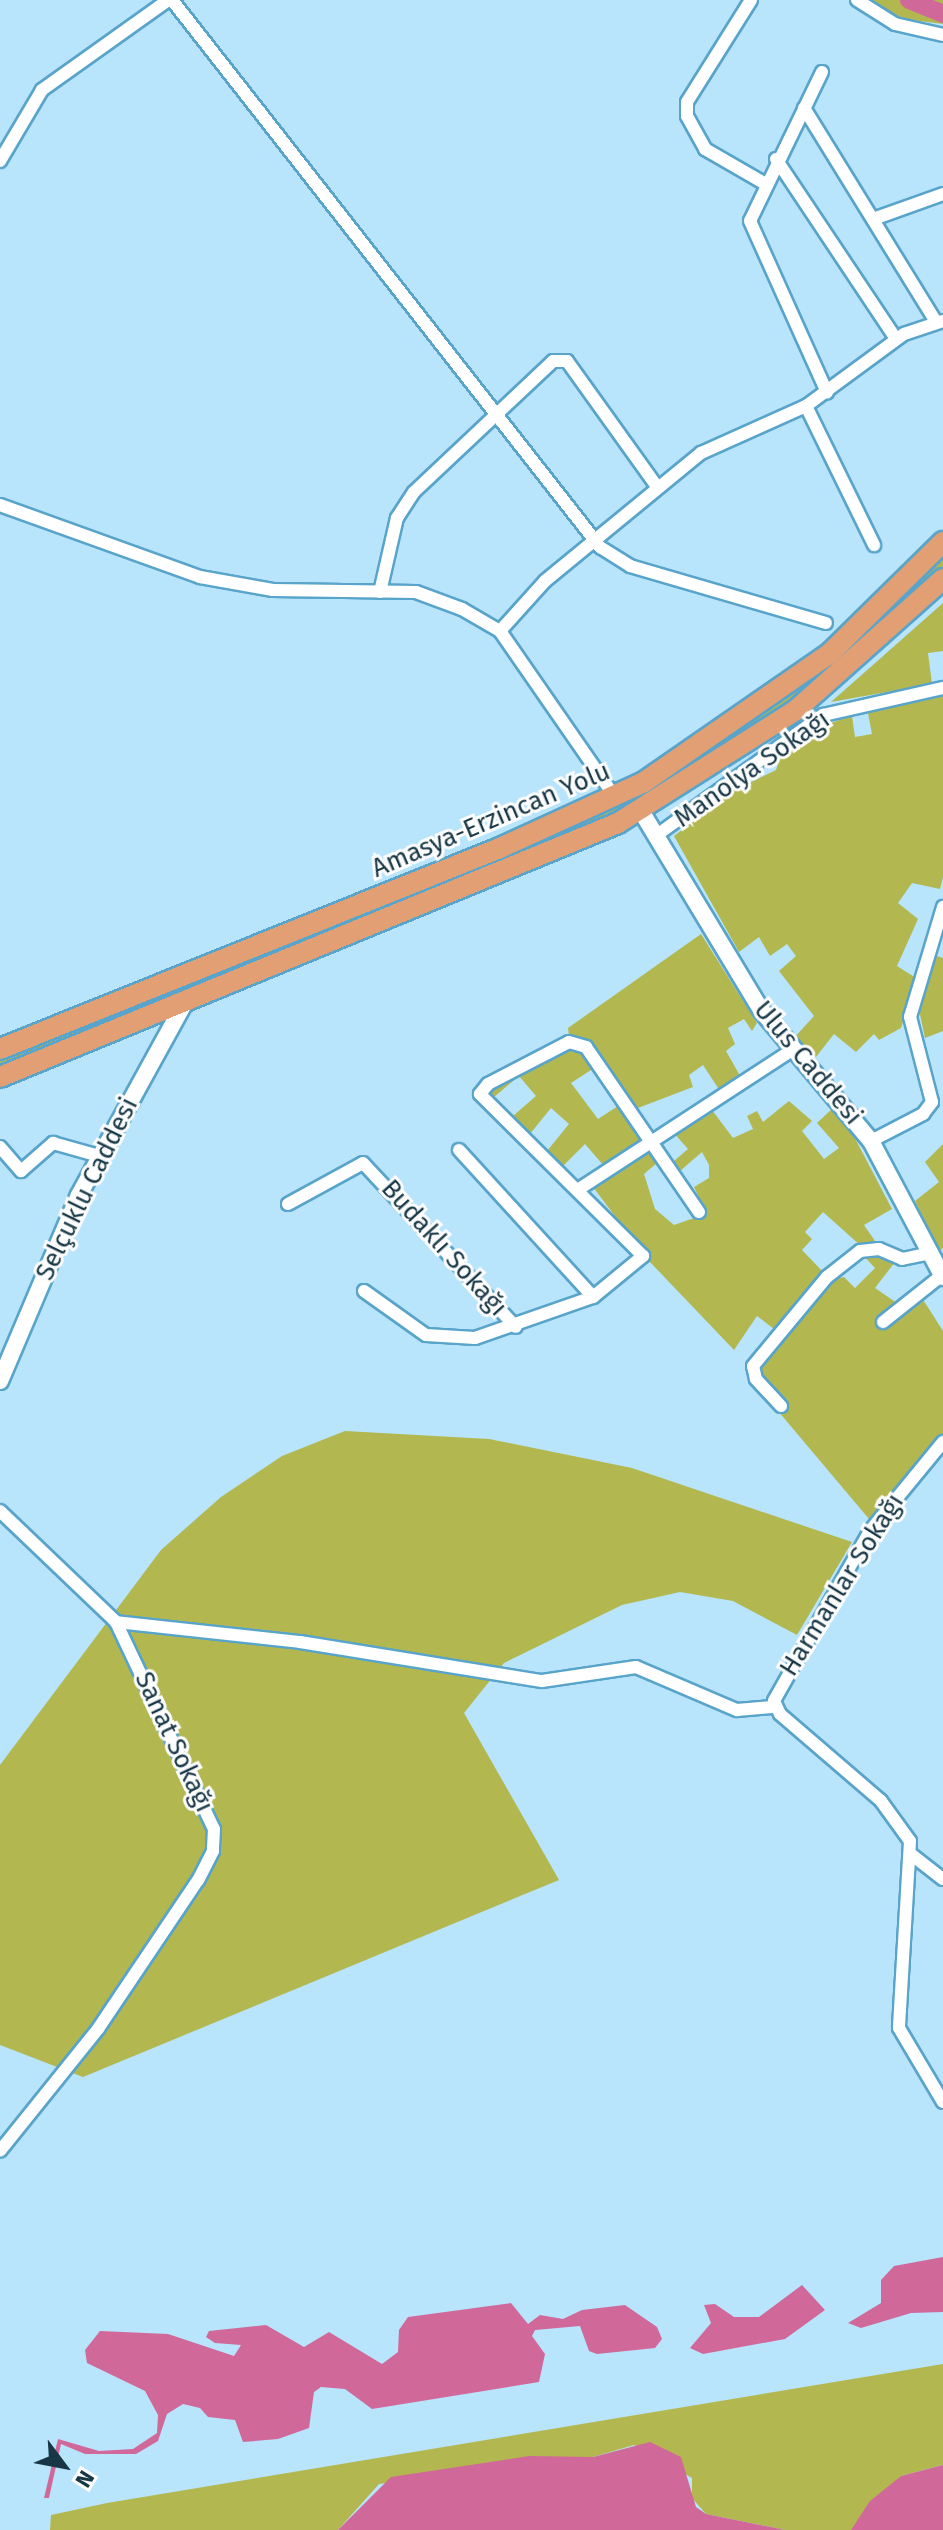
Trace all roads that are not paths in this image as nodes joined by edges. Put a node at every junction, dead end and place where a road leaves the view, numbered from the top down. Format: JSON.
{"nodes":[{"id":1,"x":170,"y":0,"type":"edge"},
{"id":2,"x":751,"y":0,"type":"edge"},
{"id":3,"x":857,"y":0,"type":"edge"},
{"id":4,"x":943,"y":35,"type":"edge"},
{"id":5,"x":822,"y":72,"type":"dead end"},
{"id":6,"x":804,"y":108,"type":"junction"},
{"id":7,"x":776,"y":159,"type":"junction"},
{"id":8,"x":0,"y":161,"type":"edge"},
{"id":9,"x":764,"y":183,"type":"junction"},
{"id":10,"x":943,"y":194,"type":"edge"},
{"id":11,"x":876,"y":218,"type":"junction"},
{"id":12,"x":939,"y":322,"type":"edge"},
{"id":13,"x":896,"y":339,"type":"junction"},
{"id":14,"x":827,"y":392,"type":"junction"},
{"id":15,"x":806,"y":406,"type":"junction"},
{"id":16,"x":497,"y":411,"type":"junction"},
{"id":17,"x":658,"y":488,"type":"junction"},
{"id":18,"x":0,"y":505,"type":"edge"},
{"id":19,"x":594,"y":539,"type":"junction"},
{"id":20,"x":943,"y":542,"type":"edge"},
{"id":21,"x":874,"y":545,"type":"dead end"},
{"id":22,"x":943,"y":579,"type":"edge"},
{"id":23,"x":380,"y":592,"type":"junction"},
{"id":24,"x":826,"y":623,"type":"dead end"},
{"id":25,"x":500,"y":631,"type":"junction"},
{"id":26,"x":943,"y":688,"type":"edge"},
{"id":27,"x":615,"y":797,"type":"junction"},
{"id":28,"x":641,"y":811,"type":"junction"},
{"id":29,"x":657,"y":835,"type":"junction"},
{"id":30,"x":943,"y":907,"type":"edge"},
{"id":31,"x":185,"y":1002,"type":"junction"},
{"id":32,"x":0,"y":1049,"type":"edge"},
{"id":33,"x":792,"y":1050,"type":"junction"},
{"id":34,"x":0,"y":1077,"type":"edge"},
{"id":35,"x":871,"y":1141,"type":"junction"},
{"id":36,"x":647,"y":1143,"type":"junction"},
{"id":37,"x":0,"y":1147,"type":"edge"},
{"id":38,"x":459,"y":1150,"type":"dead end"},
{"id":39,"x":99,"y":1156,"type":"junction"},
{"id":40,"x":579,"y":1189,"type":"junction"},
{"id":41,"x":288,"y":1204,"type":"dead end"},
{"id":42,"x":699,"y":1212,"type":"dead end"},
{"id":43,"x":931,"y":1253,"type":"junction"},
{"id":44,"x":942,"y":1276,"type":"edge"},
{"id":45,"x":364,"y":1291,"type":"dead end"},
{"id":46,"x":593,"y":1297,"type":"junction"},
{"id":47,"x":883,"y":1322,"type":"dead end"},
{"id":48,"x":516,"y":1327,"type":"junction"},
{"id":49,"x":0,"y":1381,"type":"edge"},
{"id":50,"x":781,"y":1406,"type":"dead end"},
{"id":51,"x":943,"y":1442,"type":"edge"},
{"id":52,"x":0,"y":1511,"type":"edge"},
{"id":53,"x":116,"y":1622,"type":"junction"},
{"id":54,"x":775,"y":1707,"type":"junction"},
{"id":55,"x":912,"y":1855,"type":"junction"},
{"id":56,"x":943,"y":1879,"type":"edge"},
{"id":57,"x":943,"y":2102,"type":"edge"},
{"id":58,"x":0,"y":2151,"type":"edge"}],
"edges":[{"from":1,"to":8,"type":"street"},
{"from":1,"to":16,"type":"street"},
{"from":2,"to":9,"type":"street"},
{"from":3,"to":4,"type":"street"},
{"from":5,"to":6,"type":"street"},
{"from":6,"to":7,"type":"street"},
{"from":6,"to":11,"type":"street"},
{"from":7,"to":9,"type":"street"},
{"from":7,"to":13,"type":"street"},
{"from":9,"to":14,"type":"street"},
{"from":10,"to":11,"type":"street"},
{"from":11,"to":12,"type":"street"},
{"from":12,"to":13,"type":"street"},
{"from":13,"to":14,"type":"street"},
{"from":14,"to":15,"type":"street"},
{"from":15,"to":17,"type":"street"},
{"from":15,"to":21,"type":"street"},
{"from":16,"to":17,"type":"street"},
{"from":16,"to":19,"type":"street"},
{"from":16,"to":23,"type":"street"},
{"from":17,"to":19,"type":"street"},
{"from":18,"to":23,"type":"street"},
{"from":19,"to":24,"type":"street"},
{"from":19,"to":25,"type":"street"},
{"from":20,"to":27,"type":"highway","name":"Amasya-Erzincan Yolu"},
{"from":22,"to":28,"type":"highway","name":"Amasya-Erzincan Yolu"},
{"from":23,"to":25,"type":"street"},
{"from":25,"to":27,"type":"street"},
{"from":26,"to":29,"type":"street","name":"Manolya Sokağı"},
{"from":27,"to":32,"type":"highway","name":"Amasya-Erzincan Yolu"},
{"from":28,"to":29,"type":"street","name":"Ulus Caddesi"},
{"from":28,"to":31,"type":"highway","name":"Amasya-Erzincan Yolu"},
{"from":29,"to":33,"type":"street","name":"Ulus Caddesi"},
{"from":30,"to":35,"type":"street"},
{"from":31,"to":34,"type":"highway","name":"Amasya-Erzincan Yolu"},
{"from":31,"to":39,"type":"street","name":"Selçuklu Caddesi"},
{"from":33,"to":35,"type":"street","name":"Ulus Caddesi"},
{"from":33,"to":36,"type":"street"},
{"from":35,"to":43,"type":"street","name":"Ulus Caddesi"},
{"from":36,"to":40,"type":"street"},
{"from":36,"to":40,"type":"street","name":"Budaklı Sokağı"},
{"from":36,"to":42,"type":"street","name":"Budaklı Sokağı"},
{"from":37,"to":39,"type":"street"},
{"from":38,"to":46,"type":"street"},
{"from":39,"to":49,"type":"street","name":"Selçuklu Caddesi"},
{"from":40,"to":46,"type":"street","name":"Budaklı Sokağı"},
{"from":41,"to":48,"type":"street","name":"Budaklı Sokağı"},
{"from":43,"to":44,"type":"street","name":"Ulus Caddesi"},
{"from":43,"to":50,"type":"street"},
{"from":44,"to":47,"type":"street"},
{"from":45,"to":48,"type":"street","name":"Budaklı Sokağı"},
{"from":46,"to":48,"type":"street","name":"Budaklı Sokağı"},
{"from":51,"to":54,"type":"street","name":"Harmanlar Sokağı"},
{"from":52,"to":53,"type":"street","name":"Sanat Sokağı"},
{"from":53,"to":54,"type":"street"},
{"from":53,"to":58,"type":"street","name":"Sanat Sokağı"},
{"from":54,"to":55,"type":"street","name":"Harmanlar Sokağı"},
{"from":55,"to":56,"type":"street"},
{"from":55,"to":57,"type":"street"}]}
